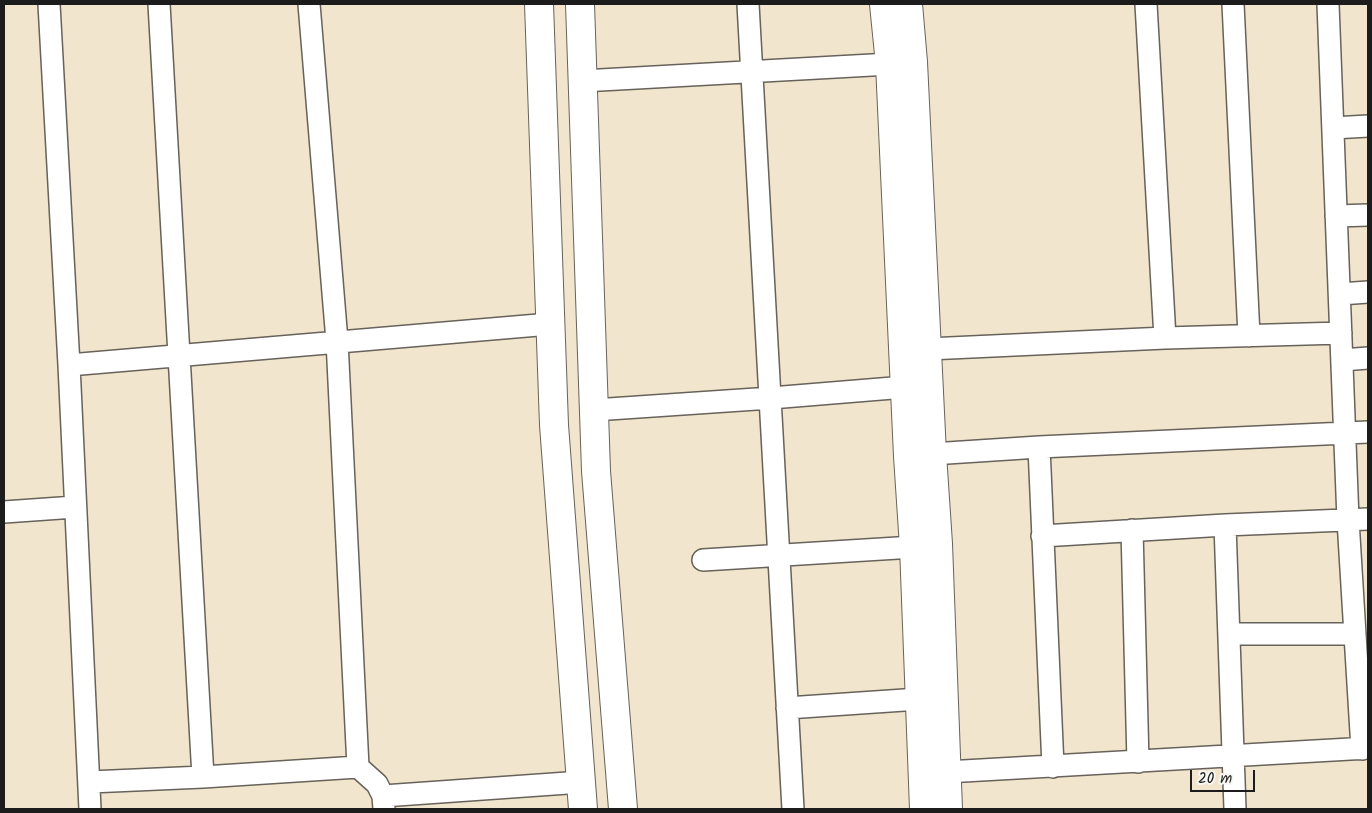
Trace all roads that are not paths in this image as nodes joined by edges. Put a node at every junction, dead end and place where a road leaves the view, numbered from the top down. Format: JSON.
{"nodes":[{"id":1,"x":49,"y":4,"type":"edge"},
{"id":2,"x":159,"y":4,"type":"edge"},
{"id":3,"x":309,"y":4,"type":"edge"},
{"id":4,"x":539,"y":4,"type":"edge"},
{"id":5,"x":580,"y":4,"type":"edge"},
{"id":6,"x":748,"y":4,"type":"edge"},
{"id":7,"x":884,"y":4,"type":"edge"},
{"id":8,"x":908,"y":4,"type":"edge"},
{"id":9,"x":1146,"y":4,"type":"edge"},
{"id":10,"x":1234,"y":4,"type":"edge"},
{"id":11,"x":1328,"y":4,"type":"edge"},
{"id":12,"x":890,"y":64,"type":"junction"},
{"id":13,"x":752,"y":71,"type":"junction"},
{"id":14,"x":582,"y":81,"type":"junction"},
{"id":15,"x":1368,"y":126,"type":"edge"},
{"id":16,"x":1333,"y":128,"type":"junction"},
{"id":17,"x":1368,"y":215,"type":"edge"},
{"id":18,"x":1336,"y":216,"type":"junction"},
{"id":19,"x":1368,"y":292,"type":"edge"},
{"id":20,"x":1340,"y":294,"type":"junction"},
{"id":21,"x":550,"y":324,"type":"junction"},
{"id":22,"x":1341,"y":333,"type":"junction"},
{"id":23,"x":1249,"y":336,"type":"junction"},
{"id":24,"x":1165,"y":338,"type":"junction"},
{"id":25,"x":337,"y":341,"type":"junction"},
{"id":26,"x":928,"y":349,"type":"junction"},
{"id":27,"x":179,"y":355,"type":"junction"},
{"id":28,"x":1368,"y":358,"type":"edge"},
{"id":29,"x":1342,"y":360,"type":"junction"},
{"id":30,"x":69,"y":365,"type":"junction"},
{"id":31,"x":905,"y":387,"type":"junction"},
{"id":32,"x":771,"y":398,"type":"junction"},
{"id":33,"x":594,"y":410,"type":"junction"},
{"id":34,"x":1368,"y":432,"type":"edge"},
{"id":35,"x":1345,"y":433,"type":"junction"},
{"id":36,"x":1039,"y":447,"type":"junction"},
{"id":37,"x":932,"y":454,"type":"junction"},
{"id":38,"x":75,"y":507,"type":"junction"},
{"id":39,"x":4,"y":512,"type":"edge"},
{"id":40,"x":1358,"y":520,"type":"edge"},
{"id":41,"x":1225,"y":525,"type":"junction"},
{"id":42,"x":1132,"y":530,"type":"junction"},
{"id":43,"x":1042,"y":536,"type":"junction"},
{"id":44,"x":914,"y":547,"type":"junction"},
{"id":45,"x":779,"y":556,"type":"junction"},
{"id":46,"x":703,"y":560,"type":"dead end"},
{"id":47,"x":1229,"y":634,"type":"junction"},
{"id":48,"x":1355,"y":634,"type":"junction"},
{"id":49,"x":919,"y":699,"type":"junction"},
{"id":50,"x":787,"y":708,"type":"junction"},
{"id":51,"x":1365,"y":749,"type":"edge"},
{"id":52,"x":1234,"y":756,"type":"junction"},
{"id":53,"x":1138,"y":762,"type":"junction"},
{"id":54,"x":1053,"y":766,"type":"junction"},
{"id":55,"x":358,"y":767,"type":"junction"},
{"id":56,"x":946,"y":772,"type":"junction"},
{"id":57,"x":203,"y":777,"type":"junction"},
{"id":58,"x":90,"y":782,"type":"junction"},
{"id":59,"x":582,"y":782,"type":"junction"},
{"id":60,"x":384,"y":803,"type":"edge"},
{"id":61,"x":90,"y":809,"type":"edge"},
{"id":62,"x":583,"y":809,"type":"edge"},
{"id":63,"x":623,"y":809,"type":"edge"},
{"id":64,"x":793,"y":809,"type":"edge"},
{"id":65,"x":924,"y":809,"type":"edge"},
{"id":66,"x":948,"y":809,"type":"edge"},
{"id":67,"x":1235,"y":809,"type":"edge"}],
"edges":[{"from":1,"to":30,"type":"street"},
{"from":2,"to":27,"type":"street"},
{"from":3,"to":25,"type":"street"},
{"from":4,"to":21,"type":"street"},
{"from":5,"to":14,"type":"street"},
{"from":6,"to":13,"type":"street"},
{"from":7,"to":12,"type":"street"},
{"from":8,"to":26,"type":"street"},
{"from":9,"to":24,"type":"street"},
{"from":10,"to":23,"type":"street"},
{"from":11,"to":16,"type":"street"},
{"from":12,"to":13,"type":"street"},
{"from":12,"to":31,"type":"street"},
{"from":13,"to":14,"type":"street"},
{"from":13,"to":32,"type":"street"},
{"from":14,"to":33,"type":"street"},
{"from":15,"to":16,"type":"street"},
{"from":16,"to":18,"type":"street"},
{"from":17,"to":18,"type":"street"},
{"from":18,"to":20,"type":"street"},
{"from":19,"to":20,"type":"street"},
{"from":20,"to":22,"type":"street"},
{"from":21,"to":25,"type":"street"},
{"from":21,"to":59,"type":"street"},
{"from":22,"to":23,"type":"street"},
{"from":22,"to":29,"type":"street"},
{"from":23,"to":24,"type":"street"},
{"from":24,"to":26,"type":"street"},
{"from":25,"to":27,"type":"street"},
{"from":25,"to":55,"type":"street"},
{"from":26,"to":37,"type":"street"},
{"from":27,"to":30,"type":"street"},
{"from":27,"to":57,"type":"street"},
{"from":28,"to":29,"type":"street"},
{"from":29,"to":35,"type":"street"},
{"from":30,"to":38,"type":"street"},
{"from":31,"to":32,"type":"street"},
{"from":31,"to":44,"type":"street"},
{"from":32,"to":33,"type":"street"},
{"from":32,"to":45,"type":"street"},
{"from":33,"to":63,"type":"street"},
{"from":34,"to":35,"type":"street"},
{"from":35,"to":36,"type":"street"},
{"from":35,"to":40,"type":"street"},
{"from":36,"to":37,"type":"street"},
{"from":36,"to":43,"type":"street"},
{"from":37,"to":56,"type":"street"},
{"from":38,"to":39,"type":"street"},
{"from":38,"to":58,"type":"street"},
{"from":40,"to":41,"type":"street"},
{"from":40,"to":48,"type":"street"},
{"from":41,"to":42,"type":"street"},
{"from":41,"to":47,"type":"street"},
{"from":42,"to":43,"type":"street"},
{"from":42,"to":53,"type":"street"},
{"from":43,"to":54,"type":"street"},
{"from":44,"to":45,"type":"street"},
{"from":44,"to":49,"type":"street"},
{"from":45,"to":46,"type":"street"},
{"from":45,"to":50,"type":"street"},
{"from":47,"to":48,"type":"street"},
{"from":47,"to":52,"type":"street"},
{"from":48,"to":51,"type":"street"},
{"from":49,"to":50,"type":"street"},
{"from":49,"to":65,"type":"street"},
{"from":50,"to":64,"type":"street"},
{"from":51,"to":52,"type":"street"},
{"from":52,"to":53,"type":"street"},
{"from":52,"to":67,"type":"street"},
{"from":53,"to":54,"type":"street"},
{"from":54,"to":56,"type":"street"},
{"from":55,"to":57,"type":"street"},
{"from":55,"to":60,"type":"street"},
{"from":56,"to":66,"type":"street"},
{"from":57,"to":58,"type":"street"},
{"from":58,"to":61,"type":"street"},
{"from":59,"to":60,"type":"street"},
{"from":59,"to":62,"type":"street"}]}
